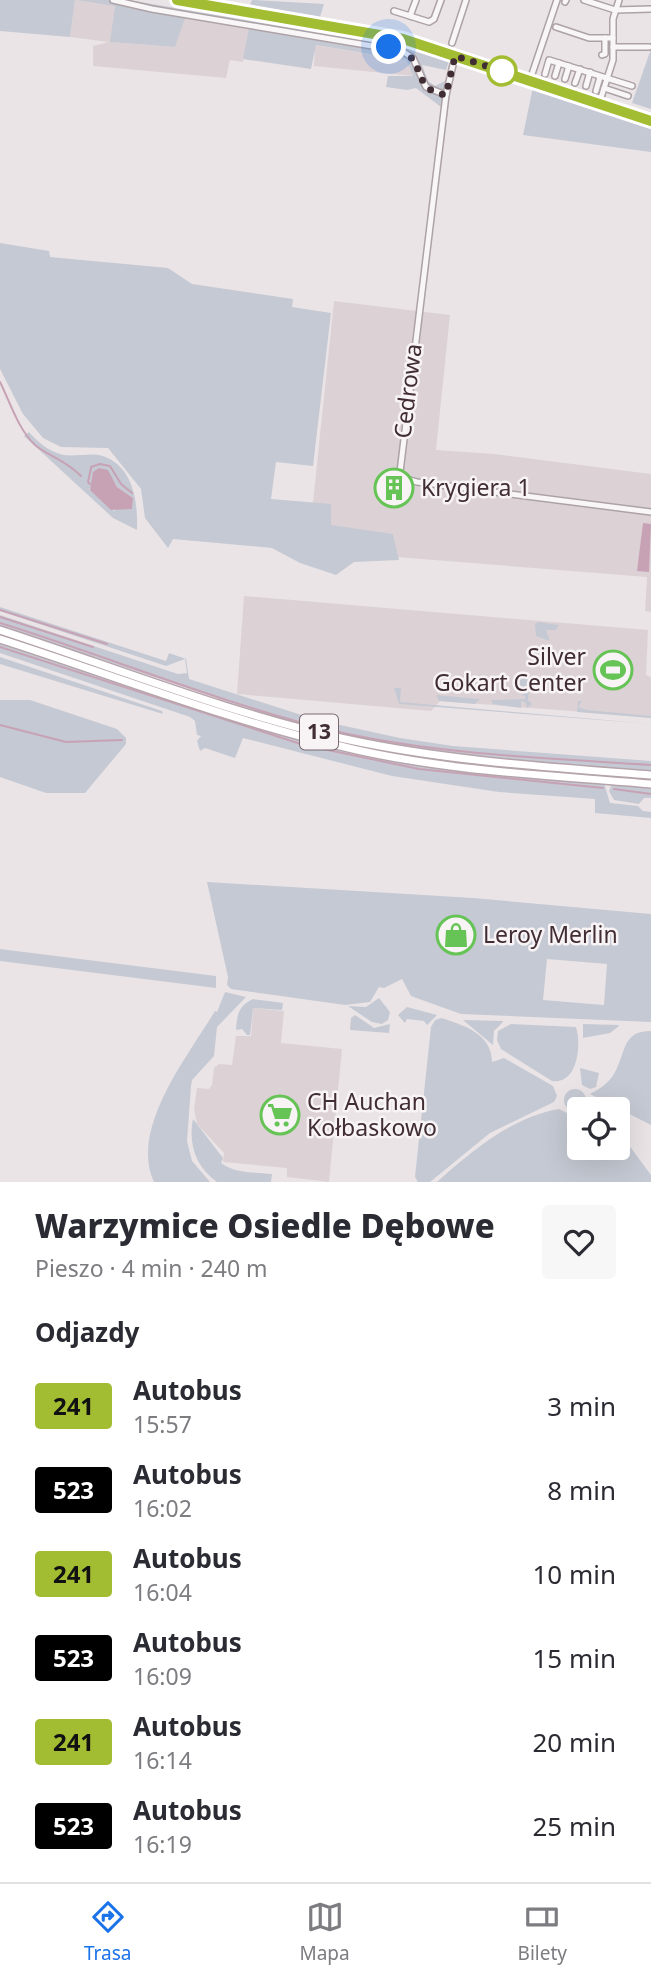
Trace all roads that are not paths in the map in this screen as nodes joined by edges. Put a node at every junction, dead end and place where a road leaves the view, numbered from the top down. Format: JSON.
{"nodes":[{"id":1,"x":113,"y":0,"type":"edge"},
{"id":2,"x":177,"y":0,"type":"edge"},
{"id":3,"x":416,"y":0,"type":"edge"},
{"id":4,"x":441,"y":0,"type":"edge"},
{"id":5,"x":466,"y":0,"type":"edge"},
{"id":6,"x":557,"y":0,"type":"edge"},
{"id":7,"x":584,"y":0,"type":"edge"},
{"id":8,"x":610,"y":0,"type":"edge"},
{"id":9,"x":620,"y":0,"type":"edge"},
{"id":10,"x":191,"y":1,"type":"edge"},
{"id":11,"x":607,"y":8,"type":"junction"},
{"id":12,"x":651,"y":9,"type":"edge"},
{"id":13,"x":615,"y":10,"type":"junction"},
{"id":14,"x":394,"y":11,"type":"dead end"},
{"id":15,"x":411,"y":16,"type":"junction"},
{"id":16,"x":556,"y":27,"type":"dead end"},
{"id":17,"x":605,"y":38,"type":"junction"},
{"id":18,"x":613,"y":38,"type":"junction"},
{"id":19,"x":452,"y":43,"type":"dead end"},
{"id":20,"x":613,"y":47,"type":"junction"},
{"id":21,"x":649,"y":47,"type":"dead end"},
{"id":22,"x":602,"y":55,"type":"dead end"},
{"id":23,"x":455,"y":56,"type":"junction"},
{"id":24,"x":559,"y":63,"type":"junction"},
{"id":25,"x":569,"y":66,"type":"junction"},
{"id":26,"x":580,"y":69,"type":"junction"},
{"id":27,"x":590,"y":72,"type":"junction"},
{"id":28,"x":545,"y":74,"type":"dead end"},
{"id":29,"x":555,"y":76,"type":"dead end"},
{"id":30,"x":600,"y":77,"type":"junction"},
{"id":31,"x":607,"y":78,"type":"junction"},
{"id":32,"x":565,"y":79,"type":"dead end"},
{"id":33,"x":530,"y":80,"type":"junction"},
{"id":34,"x":575,"y":83,"type":"dead end"},
{"id":35,"x":586,"y":86,"type":"dead end"},
{"id":36,"x":632,"y":86,"type":"dead end"},
{"id":37,"x":604,"y":88,"type":"junction"},
{"id":38,"x":596,"y":91,"type":"dead end"},
{"id":39,"x":446,"y":95,"type":"junction"},
{"id":40,"x":628,"y":96,"type":"dead end"},
{"id":41,"x":599,"y":104,"type":"junction"},
{"id":42,"x":651,"y":121,"type":"edge"},
{"id":43,"x":651,"y":513,"type":"edge"},
{"id":44,"x":0,"y":630,"type":"edge"},
{"id":45,"x":0,"y":639,"type":"edge"},
{"id":46,"x":651,"y":775,"type":"edge"},
{"id":47,"x":651,"y":784,"type":"edge"}],
"edges":[{"from":1,"to":39,"type":"street"},
{"from":2,"to":10,"type":"street"},
{"from":3,"to":15,"type":"street"},
{"from":4,"to":15,"type":"street"},
{"from":5,"to":19,"type":"street"},
{"from":6,"to":33,"type":"street"},
{"from":7,"to":11,"type":"street"},
{"from":8,"to":11,"type":"street"},
{"from":9,"to":13,"type":"street"},
{"from":10,"to":23,"type":"street"},
{"from":11,"to":13,"type":"street"},
{"from":12,"to":13,"type":"street"},
{"from":13,"to":18,"type":"street"},
{"from":14,"to":15,"type":"street"},
{"from":16,"to":17,"type":"street"},
{"from":17,"to":18,"type":"street"},
{"from":17,"to":22,"type":"street"},
{"from":18,"to":20,"type":"street"},
{"from":20,"to":21,"type":"street"},
{"from":20,"to":31,"type":"street"},
{"from":23,"to":33,"type":"street"},
{"from":23,"to":39,"type":"street","name":"Cedrowa"},
{"from":24,"to":25,"type":"street"},
{"from":24,"to":28,"type":"street"},
{"from":24,"to":29,"type":"street"},
{"from":25,"to":26,"type":"street"},
{"from":25,"to":32,"type":"street"},
{"from":26,"to":27,"type":"street"},
{"from":26,"to":34,"type":"street"},
{"from":27,"to":30,"type":"street"},
{"from":27,"to":35,"type":"street"},
{"from":30,"to":31,"type":"street"},
{"from":30,"to":38,"type":"street"},
{"from":31,"to":36,"type":"street"},
{"from":31,"to":37,"type":"street"},
{"from":33,"to":41,"type":"street"},
{"from":37,"to":40,"type":"street"},
{"from":37,"to":41,"type":"street"},
{"from":39,"to":43,"type":"street","name":"Cedrowa"},
{"from":41,"to":42,"type":"street"},
{"from":44,"to":46,"type":"main road","number":"13"},
{"from":45,"to":47,"type":"main road","number":"13"}]}
